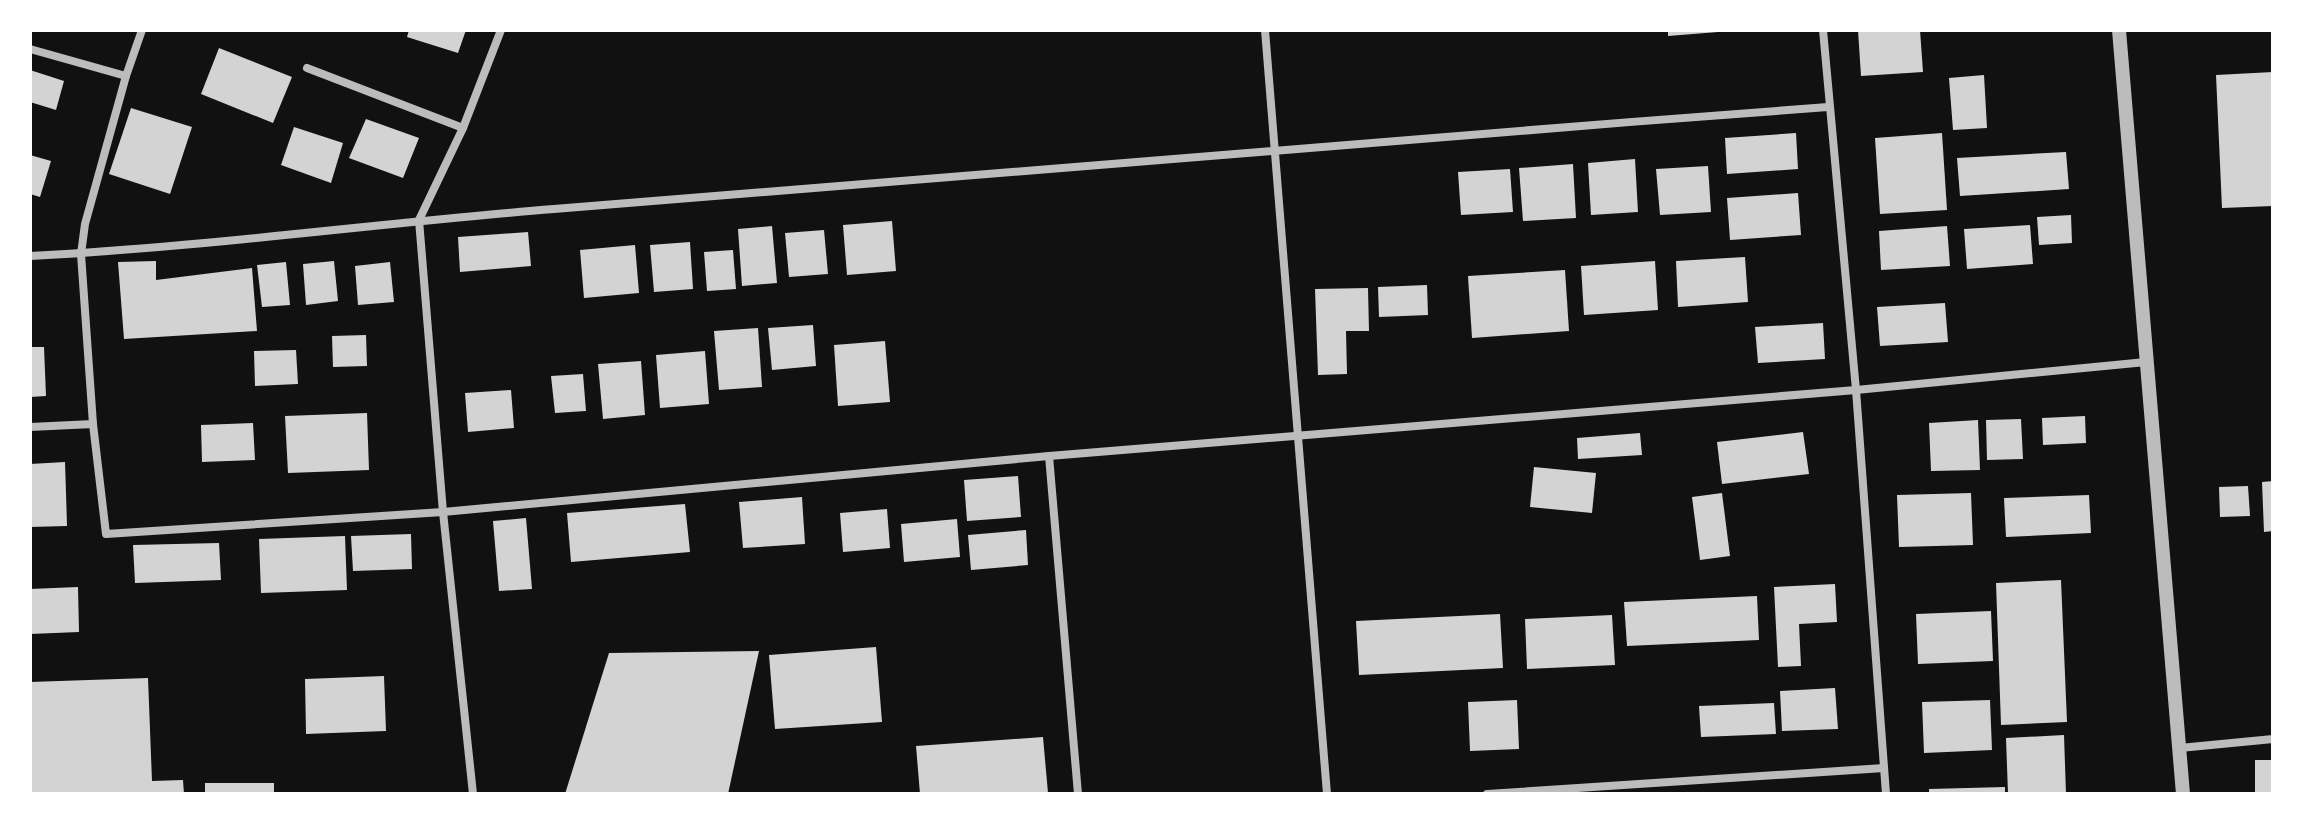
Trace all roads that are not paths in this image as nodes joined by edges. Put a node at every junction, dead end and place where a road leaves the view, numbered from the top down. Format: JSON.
{"nodes":[{"id":1,"x":142,"y":30,"type":"edge"},
{"id":2,"x":501,"y":30,"type":"edge"},
{"id":3,"x":1265,"y":30,"type":"edge"},
{"id":4,"x":1823,"y":30,"type":"edge"},
{"id":5,"x":2119,"y":30,"type":"edge"},
{"id":6,"x":30,"y":49,"type":"edge"},
{"id":7,"x":307,"y":68,"type":"dead end"},
{"id":8,"x":126,"y":76,"type":"junction"},
{"id":9,"x":1828,"y":107,"type":"junction"},
{"id":10,"x":463,"y":128,"type":"junction"},
{"id":11,"x":1276,"y":149,"type":"junction"},
{"id":12,"x":419,"y":220,"type":"junction"},
{"id":13,"x":81,"y":254,"type":"junction"},
{"id":14,"x":30,"y":256,"type":"edge"},
{"id":15,"x":2146,"y":362,"type":"junction"},
{"id":16,"x":1856,"y":390,"type":"junction"},
{"id":17,"x":93,"y":424,"type":"junction"},
{"id":18,"x":30,"y":427,"type":"edge"},
{"id":19,"x":1297,"y":436,"type":"junction"},
{"id":20,"x":1049,"y":456,"type":"junction"},
{"id":21,"x":443,"y":512,"type":"junction"},
{"id":22,"x":2273,"y":739,"type":"edge"},
{"id":23,"x":2180,"y":748,"type":"junction"},
{"id":24,"x":1884,"y":768,"type":"junction"},
{"id":25,"x":473,"y":794,"type":"edge"},
{"id":26,"x":1078,"y":794,"type":"edge"},
{"id":27,"x":1327,"y":794,"type":"edge"},
{"id":28,"x":1487,"y":794,"type":"edge"},
{"id":29,"x":1886,"y":794,"type":"edge"},
{"id":30,"x":2183,"y":794,"type":"edge"}],
"edges":[{"from":1,"to":8,"type":"street"},
{"from":2,"to":10,"type":"street"},
{"from":3,"to":11,"type":"street"},
{"from":4,"to":9,"type":"street"},
{"from":5,"to":15,"type":"street"},
{"from":6,"to":8,"type":"street"},
{"from":7,"to":10,"type":"street"},
{"from":8,"to":13,"type":"street"},
{"from":9,"to":11,"type":"street"},
{"from":9,"to":16,"type":"street"},
{"from":10,"to":12,"type":"street"},
{"from":11,"to":12,"type":"street"},
{"from":11,"to":19,"type":"street"},
{"from":12,"to":13,"type":"street"},
{"from":12,"to":21,"type":"street"},
{"from":13,"to":14,"type":"street"},
{"from":13,"to":17,"type":"street"},
{"from":15,"to":16,"type":"street"},
{"from":15,"to":23,"type":"street"},
{"from":16,"to":19,"type":"street"},
{"from":16,"to":24,"type":"street"},
{"from":17,"to":18,"type":"street"},
{"from":17,"to":21,"type":"street"},
{"from":19,"to":20,"type":"street"},
{"from":19,"to":27,"type":"street"},
{"from":20,"to":21,"type":"street"},
{"from":20,"to":26,"type":"street"},
{"from":21,"to":25,"type":"street"},
{"from":22,"to":23,"type":"street"},
{"from":23,"to":30,"type":"street"},
{"from":24,"to":28,"type":"street"},
{"from":24,"to":29,"type":"street"}]}
